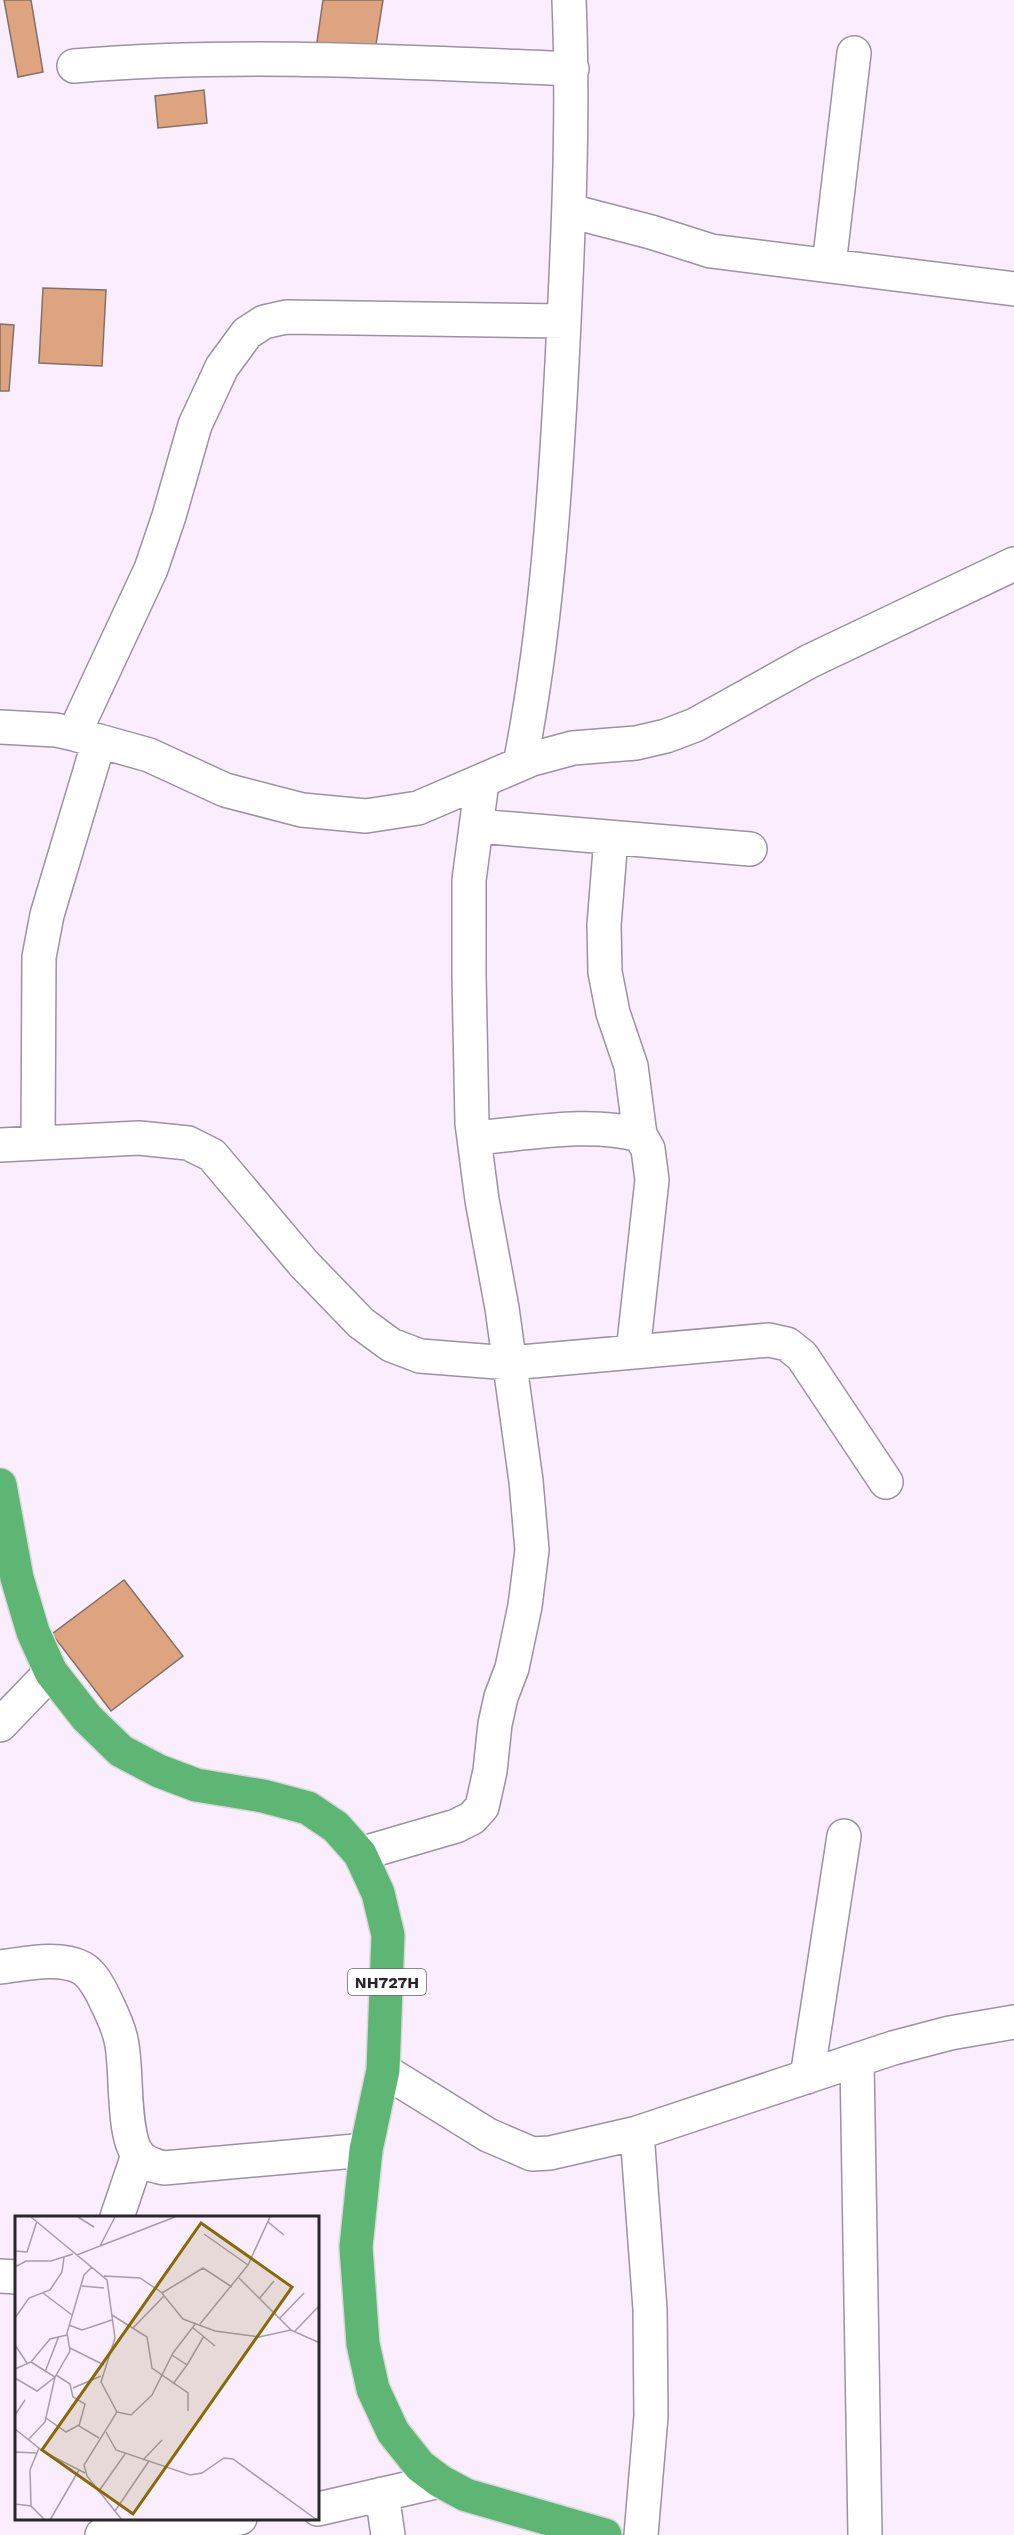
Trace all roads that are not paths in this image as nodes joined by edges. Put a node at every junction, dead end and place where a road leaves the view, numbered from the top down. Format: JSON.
{"nodes":[{"id":1,"x":569,"y":0,"type":"edge"},
{"id":2,"x":854,"y":53,"type":"dead end"},
{"id":3,"x":74,"y":66,"type":"dead end"},
{"id":4,"x":572,"y":69,"type":"junction"},
{"id":5,"x":570,"y":211,"type":"junction"},
{"id":6,"x":829,"y":265,"type":"junction"},
{"id":7,"x":1014,"y":289,"type":"edge"},
{"id":8,"x":564,"y":321,"type":"junction"},
{"id":9,"x":1014,"y":564,"type":"edge"},
{"id":10,"x":0,"y":727,"type":"edge"},
{"id":11,"x":86,"y":738,"type":"junction"},
{"id":12,"x":520,"y":764,"type":"junction"},
{"id":13,"x":483,"y":782,"type":"junction"},
{"id":14,"x":477,"y":826,"type":"junction"},
{"id":15,"x":611,"y":838,"type":"junction"},
{"id":16,"x":750,"y":849,"type":"dead end"},
{"id":17,"x":640,"y":1135,"type":"junction"},
{"id":18,"x":474,"y":1138,"type":"junction"},
{"id":19,"x":38,"y":1142,"type":"junction"},
{"id":20,"x":0,"y":1145,"type":"edge"},
{"id":21,"x":633,"y":1352,"type":"junction"},
{"id":22,"x":510,"y":1363,"type":"junction"},
{"id":23,"x":886,"y":1482,"type":"dead end"},
{"id":24,"x":0,"y":1485,"type":"edge"},
{"id":25,"x":9,"y":1578,"type":"edge"},
{"id":26,"x":51,"y":1672,"type":"junction"},
{"id":27,"x":0,"y":1725,"type":"edge"},
{"id":28,"x":844,"y":1836,"type":"dead end"},
{"id":29,"x":360,"y":1854,"type":"junction"},
{"id":30,"x":0,"y":1967,"type":"edge"},
{"id":31,"x":1014,"y":2022,"type":"edge"},
{"id":32,"x":857,"y":2061,"type":"junction"},
{"id":33,"x":383,"y":2070,"type":"junction"},
{"id":34,"x":807,"y":2077,"type":"junction"},
{"id":35,"x":637,"y":2133,"type":"junction"},
{"id":36,"x":366,"y":2150,"type":"junction"},
{"id":37,"x":138,"y":2155,"type":"junction"},
{"id":38,"x":117,"y":2216,"type":"edge"},
{"id":39,"x":0,"y":2276,"type":"edge"},
{"id":40,"x":15,"y":2277,"type":"edge"},
{"id":41,"x":440,"y":2481,"type":"junction"},
{"id":42,"x":382,"y":2494,"type":"junction"},
{"id":43,"x":320,"y":2509,"type":"edge"},
{"id":44,"x":224,"y":2520,"type":"edge"},
{"id":45,"x":102,"y":2535,"type":"edge"},
{"id":46,"x":388,"y":2535,"type":"edge"},
{"id":47,"x":605,"y":2535,"type":"edge"},
{"id":48,"x":641,"y":2535,"type":"edge"},
{"id":49,"x":865,"y":2535,"type":"edge"}],
"edges":[{"from":1,"to":4,"type":"street"},
{"from":2,"to":6,"type":"street"},
{"from":3,"to":4,"type":"street"},
{"from":4,"to":5,"type":"street"},
{"from":5,"to":6,"type":"street"},
{"from":5,"to":8,"type":"street"},
{"from":6,"to":7,"type":"street"},
{"from":8,"to":11,"type":"street"},
{"from":8,"to":12,"type":"street"},
{"from":9,"to":12,"type":"street"},
{"from":10,"to":11,"type":"street"},
{"from":11,"to":13,"type":"street"},
{"from":11,"to":19,"type":"street"},
{"from":12,"to":13,"type":"street"},
{"from":13,"to":14,"type":"street"},
{"from":14,"to":15,"type":"street"},
{"from":14,"to":18,"type":"street"},
{"from":15,"to":16,"type":"street"},
{"from":15,"to":17,"type":"street"},
{"from":17,"to":18,"type":"street"},
{"from":17,"to":21,"type":"street"},
{"from":18,"to":22,"type":"street"},
{"from":19,"to":20,"type":"street"},
{"from":19,"to":22,"type":"street"},
{"from":21,"to":22,"type":"street"},
{"from":21,"to":23,"type":"street"},
{"from":22,"to":29,"type":"street"},
{"from":24,"to":25,"type":"highway","number":"NH727H"},
{"from":25,"to":26,"type":"highway","number":"NH727H"},
{"from":26,"to":27,"type":"street"},
{"from":26,"to":29,"type":"highway","number":"NH727H"},
{"from":28,"to":34,"type":"street"},
{"from":29,"to":33,"type":"highway","number":"NH727H"},
{"from":30,"to":37,"type":"street"},
{"from":31,"to":32,"type":"street"},
{"from":32,"to":34,"type":"street"},
{"from":32,"to":49,"type":"street"},
{"from":33,"to":35,"type":"street"},
{"from":33,"to":36,"type":"highway","number":"NH727H"},
{"from":34,"to":35,"type":"street"},
{"from":35,"to":48,"type":"street"},
{"from":36,"to":37,"type":"street"},
{"from":36,"to":41,"type":"highway","number":"NH727H"},
{"from":37,"to":38,"type":"street"},
{"from":39,"to":40,"type":"street"},
{"from":41,"to":42,"type":"street"},
{"from":41,"to":47,"type":"highway","number":"NH727H"},
{"from":42,"to":43,"type":"street"},
{"from":42,"to":46,"type":"street"},
{"from":44,"to":45,"type":"street"}]}
